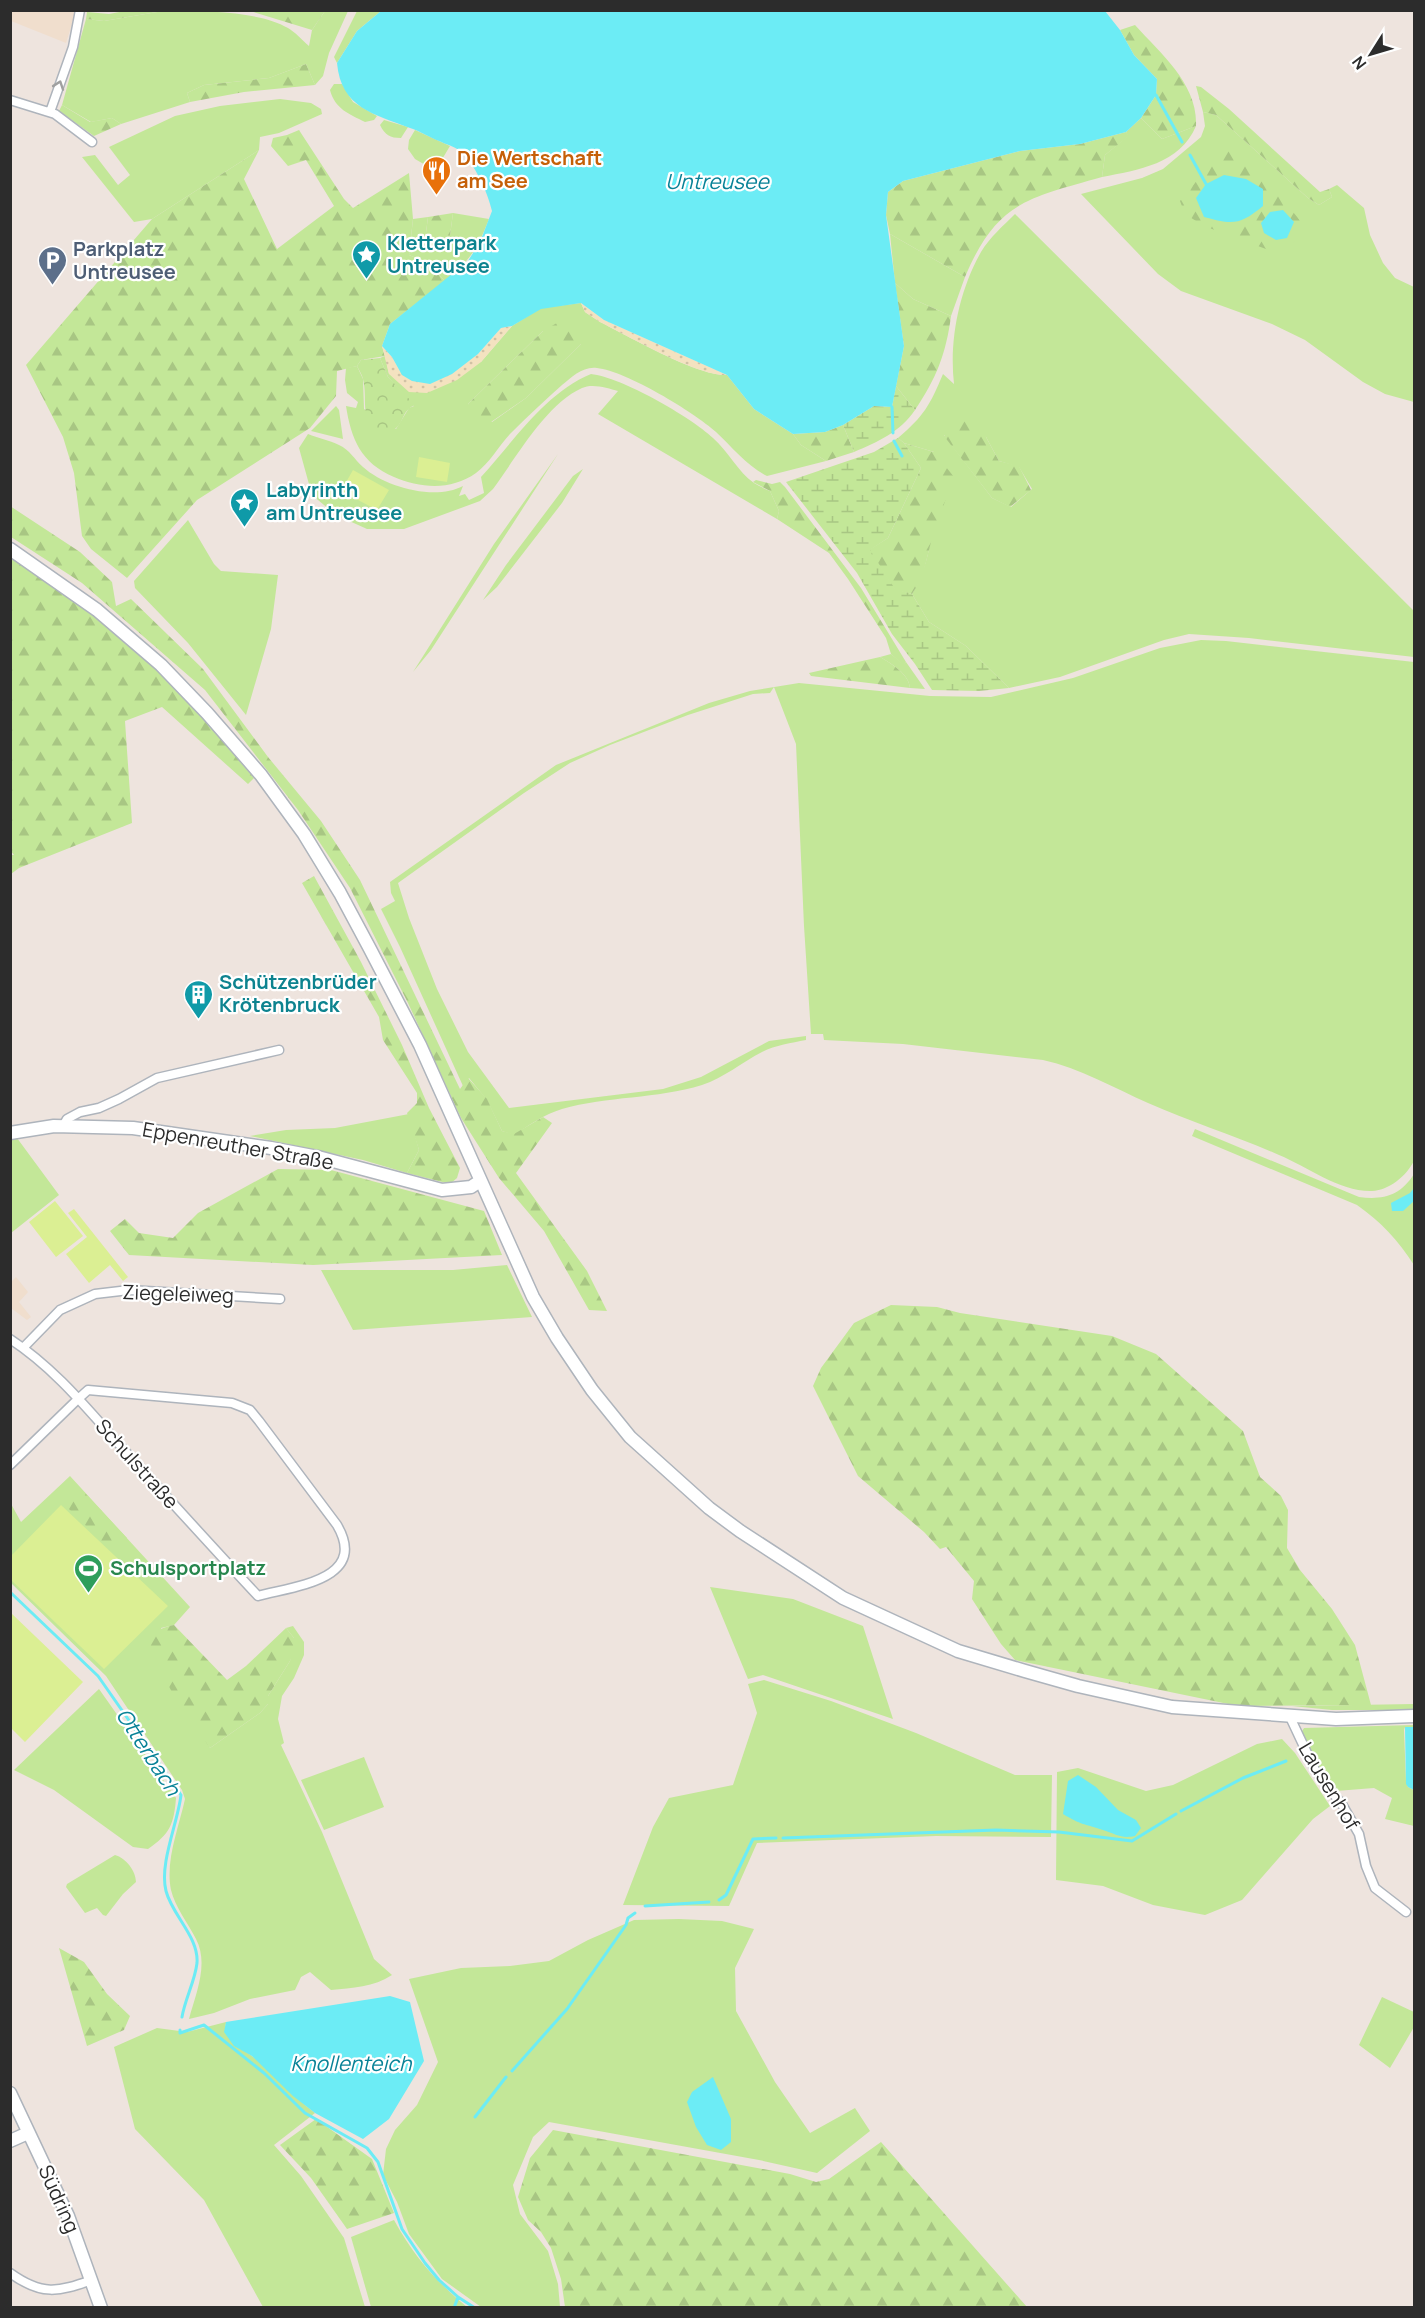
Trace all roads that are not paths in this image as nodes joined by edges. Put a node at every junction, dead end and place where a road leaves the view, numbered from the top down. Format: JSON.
{"nodes":[{"id":1,"x":80,"y":10,"type":"edge"},
{"id":2,"x":10,"y":100,"type":"edge"},
{"id":3,"x":50,"y":112,"type":"junction"},
{"id":4,"x":92,"y":142,"type":"dead end"},
{"id":5,"x":10,"y":549,"type":"edge"},
{"id":6,"x":279,"y":1050,"type":"dead end"},
{"id":7,"x":63,"y":1126,"type":"junction"},
{"id":8,"x":10,"y":1133,"type":"edge"},
{"id":9,"x":480,"y":1181,"type":"junction"},
{"id":10,"x":280,"y":1299,"type":"dead end"},
{"id":11,"x":10,"y":1339,"type":"edge"},
{"id":12,"x":23,"y":1348,"type":"junction"},
{"id":13,"x":78,"y":1399,"type":"junction"},
{"id":14,"x":10,"y":1465,"type":"edge"},
{"id":15,"x":1414,"y":1716,"type":"edge"},
{"id":16,"x":1290,"y":1717,"type":"junction"},
{"id":17,"x":1406,"y":1912,"type":"dead end"},
{"id":18,"x":10,"y":2093,"type":"edge"},
{"id":19,"x":28,"y":2133,"type":"junction"},
{"id":20,"x":10,"y":2141,"type":"edge"},
{"id":21,"x":10,"y":2273,"type":"edge"},
{"id":22,"x":92,"y":2280,"type":"junction"},
{"id":23,"x":101,"y":2307,"type":"edge"}],
"edges":[{"from":3,"to":1,"type":"street","one_way":true},
{"from":2,"to":3,"type":"street"},
{"from":3,"to":4,"type":"street"},
{"from":5,"to":9,"type":"main road"},
{"from":6,"to":7,"type":"street","name":"Eppenreuther Straße"},
{"from":7,"to":8,"type":"main road","name":"Eppenreuther Straße"},
{"from":7,"to":9,"type":"main road","name":"Eppenreuther Straße"},
{"from":9,"to":16,"type":"main road"},
{"from":10,"to":12,"type":"street","name":"Ziegeleiweg"},
{"from":11,"to":12,"type":"street","name":"Schulstraße"},
{"from":12,"to":13,"type":"street","name":"Schulstraße"},
{"from":13,"to":13,"type":"street","name":"Schulstraße"},
{"from":13,"to":14,"type":"street"},
{"from":15,"to":16,"type":"main road"},
{"from":16,"to":17,"type":"street","name":"Lausenhof"},
{"from":18,"to":19,"type":"main road","name":"Südring"},
{"from":19,"to":20,"type":"main road"},
{"from":19,"to":22,"type":"main road","name":"Südring"},
{"from":21,"to":22,"type":"street"},
{"from":22,"to":23,"type":"main road","name":"Südring"}]}
